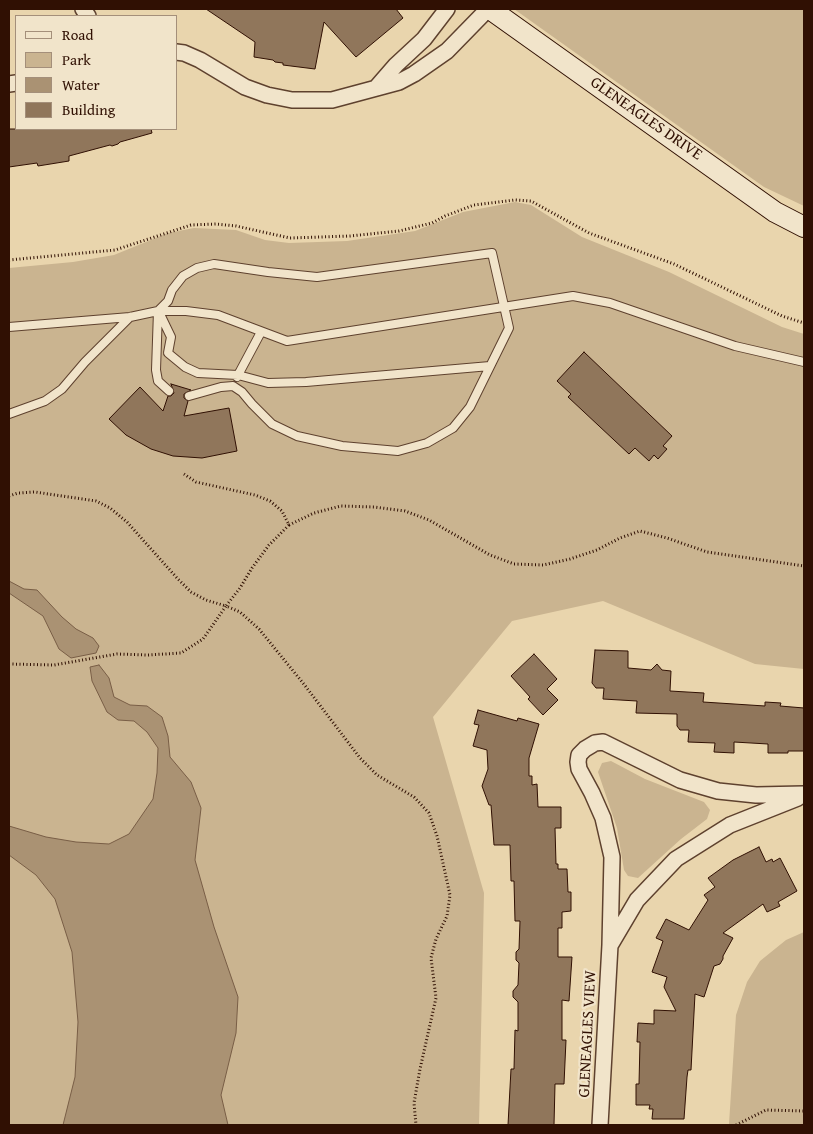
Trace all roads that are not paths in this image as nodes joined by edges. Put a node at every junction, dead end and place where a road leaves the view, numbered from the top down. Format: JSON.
{"nodes":[{"id":1,"x":448,"y":9,"type":"edge"},
{"id":2,"x":489,"y":9,"type":"edge"},
{"id":3,"x":178,"y":52,"type":"edge"},
{"id":4,"x":375,"y":89,"type":"junction"},
{"id":5,"x":804,"y":227,"type":"edge"},
{"id":6,"x":505,"y":307,"type":"junction"},
{"id":7,"x":158,"y":310,"type":"junction"},
{"id":8,"x":130,"y":317,"type":"junction"},
{"id":9,"x":9,"y":327,"type":"edge"},
{"id":10,"x":261,"y":332,"type":"junction"},
{"id":11,"x":804,"y":362,"type":"edge"},
{"id":12,"x":490,"y":366,"type":"junction"},
{"id":13,"x":238,"y":375,"type":"junction"},
{"id":14,"x":233,"y":386,"type":"junction"},
{"id":15,"x":169,"y":390,"type":"dead end"},
{"id":16,"x":190,"y":396,"type":"dead end"},
{"id":17,"x":9,"y":414,"type":"edge"},
{"id":18,"x":804,"y":795,"type":"edge"},
{"id":19,"x":610,"y":945,"type":"junction"},
{"id":20,"x":600,"y":1125,"type":"edge"}],
"edges":[{"from":1,"to":4,"type":"street"},
{"from":2,"to":4,"type":"street"},
{"from":2,"to":5,"type":"street","name":"GLENEAGLES DRIVE"},
{"from":3,"to":4,"type":"street"},
{"from":6,"to":7,"type":"lane"},
{"from":6,"to":10,"type":"lane"},
{"from":6,"to":11,"type":"lane"},
{"from":6,"to":12,"type":"lane"},
{"from":7,"to":8,"type":"lane"},
{"from":7,"to":10,"type":"lane"},
{"from":7,"to":13,"type":"lane"},
{"from":7,"to":15,"type":"lane"},
{"from":8,"to":9,"type":"lane"},
{"from":8,"to":17,"type":"lane"},
{"from":10,"to":13,"type":"lane"},
{"from":12,"to":13,"type":"lane"},
{"from":12,"to":14,"type":"lane"},
{"from":13,"to":14,"type":"lane"},
{"from":14,"to":16,"type":"lane"},
{"from":18,"to":19,"type":"street","name":"GLENEAGLES VIEW"},
{"from":18,"to":19,"type":"street","name":"GLENEAGLES VIEW"},
{"from":19,"to":20,"type":"street","name":"GLENEAGLES VIEW"}]}
